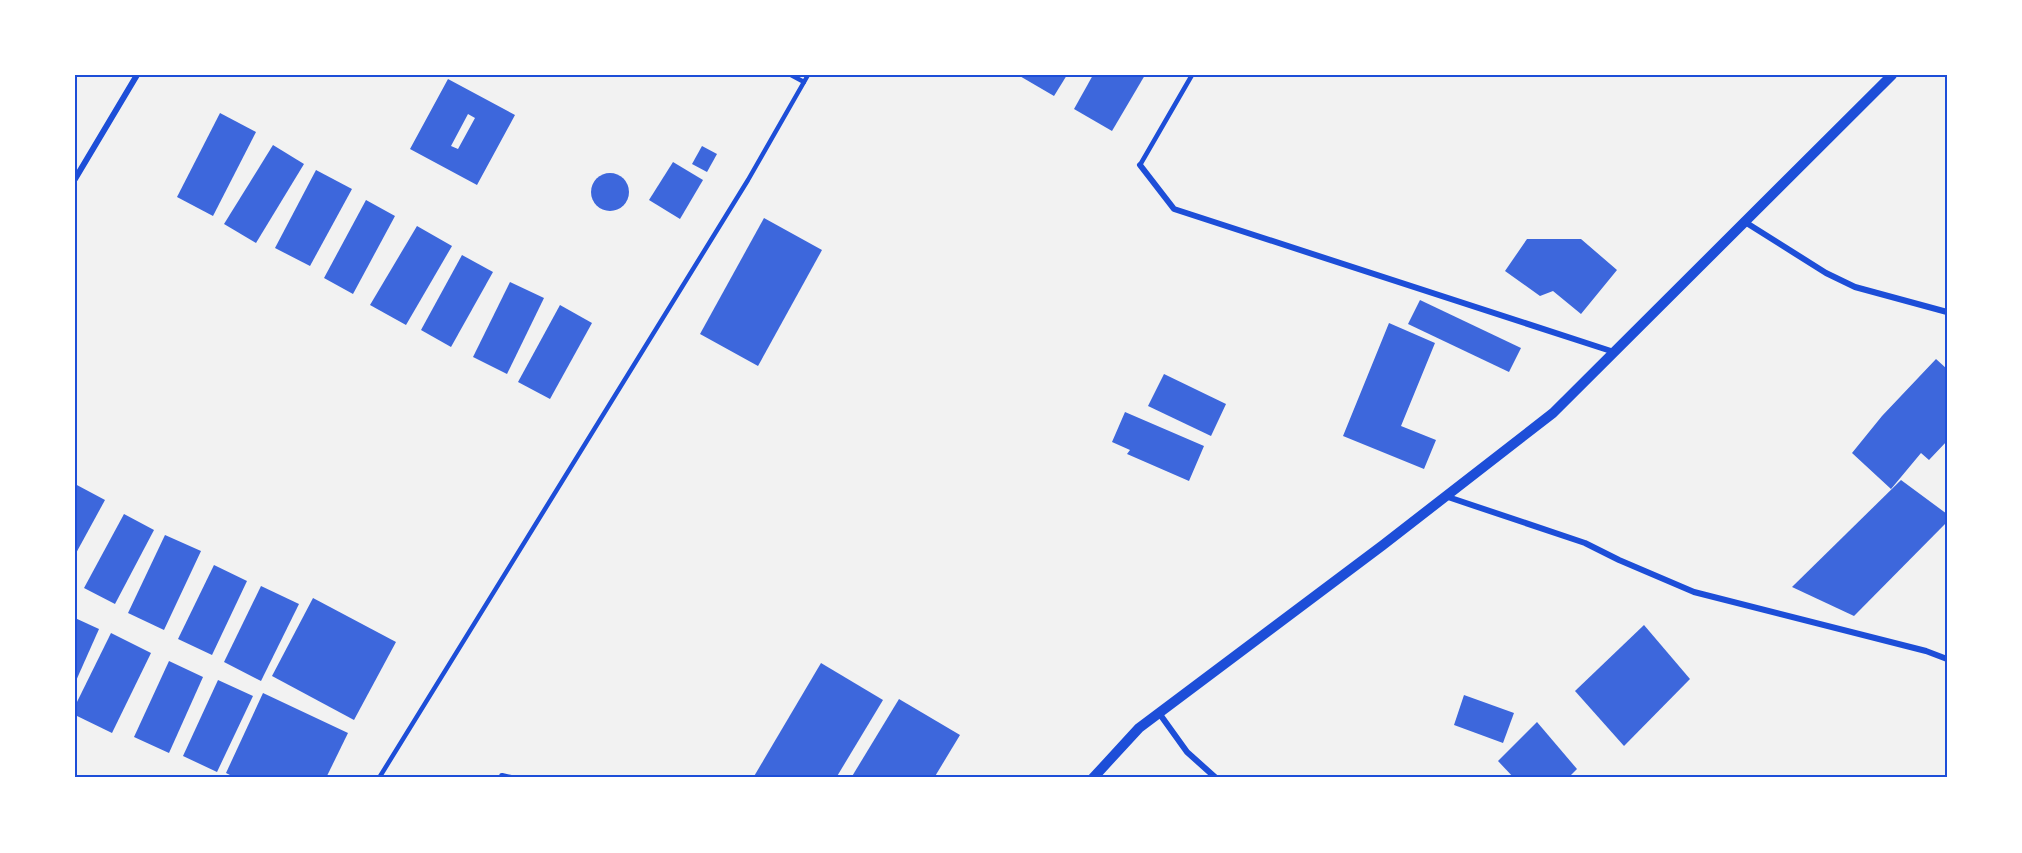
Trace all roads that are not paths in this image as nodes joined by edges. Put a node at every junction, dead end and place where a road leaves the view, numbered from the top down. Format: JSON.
{"nodes":[{"id":1,"x":137,"y":75,"type":"edge"},
{"id":2,"x":791,"y":75,"type":"edge"},
{"id":3,"x":808,"y":75,"type":"edge"},
{"id":4,"x":1192,"y":75,"type":"edge"},
{"id":5,"x":1892,"y":75,"type":"edge"},
{"id":6,"x":804,"y":82,"type":"junction"},
{"id":7,"x":1140,"y":165,"type":"joint"},
{"id":8,"x":75,"y":179,"type":"edge"},
{"id":9,"x":1745,"y":222,"type":"junction"},
{"id":10,"x":1947,"y":312,"type":"edge"},
{"id":11,"x":1614,"y":353,"type":"junction"},
{"id":12,"x":1445,"y":496,"type":"junction"},
{"id":13,"x":1947,"y":659,"type":"edge"},
{"id":14,"x":1159,"y":713,"type":"junction"},
{"id":15,"x":502,"y":776,"type":"dead end"},
{"id":16,"x":379,"y":778,"type":"edge"},
{"id":17,"x":511,"y":778,"type":"edge"},
{"id":18,"x":1093,"y":778,"type":"edge"},
{"id":19,"x":1216,"y":778,"type":"edge"}],
"edges":[{"from":1,"to":8,"type":"street"},
{"from":2,"to":6,"type":"lane"},
{"from":3,"to":6,"type":"lane"},
{"from":4,"to":7,"type":"lane"},
{"from":5,"to":9,"type":"street"},
{"from":6,"to":16,"type":"lane"},
{"from":7,"to":11,"type":"street"},
{"from":9,"to":10,"type":"street"},
{"from":9,"to":11,"type":"street"},
{"from":11,"to":12,"type":"street"},
{"from":12,"to":13,"type":"street"},
{"from":12,"to":14,"type":"street"},
{"from":14,"to":18,"type":"street"},
{"from":14,"to":19,"type":"street"},
{"from":15,"to":17,"type":"street"}]}
